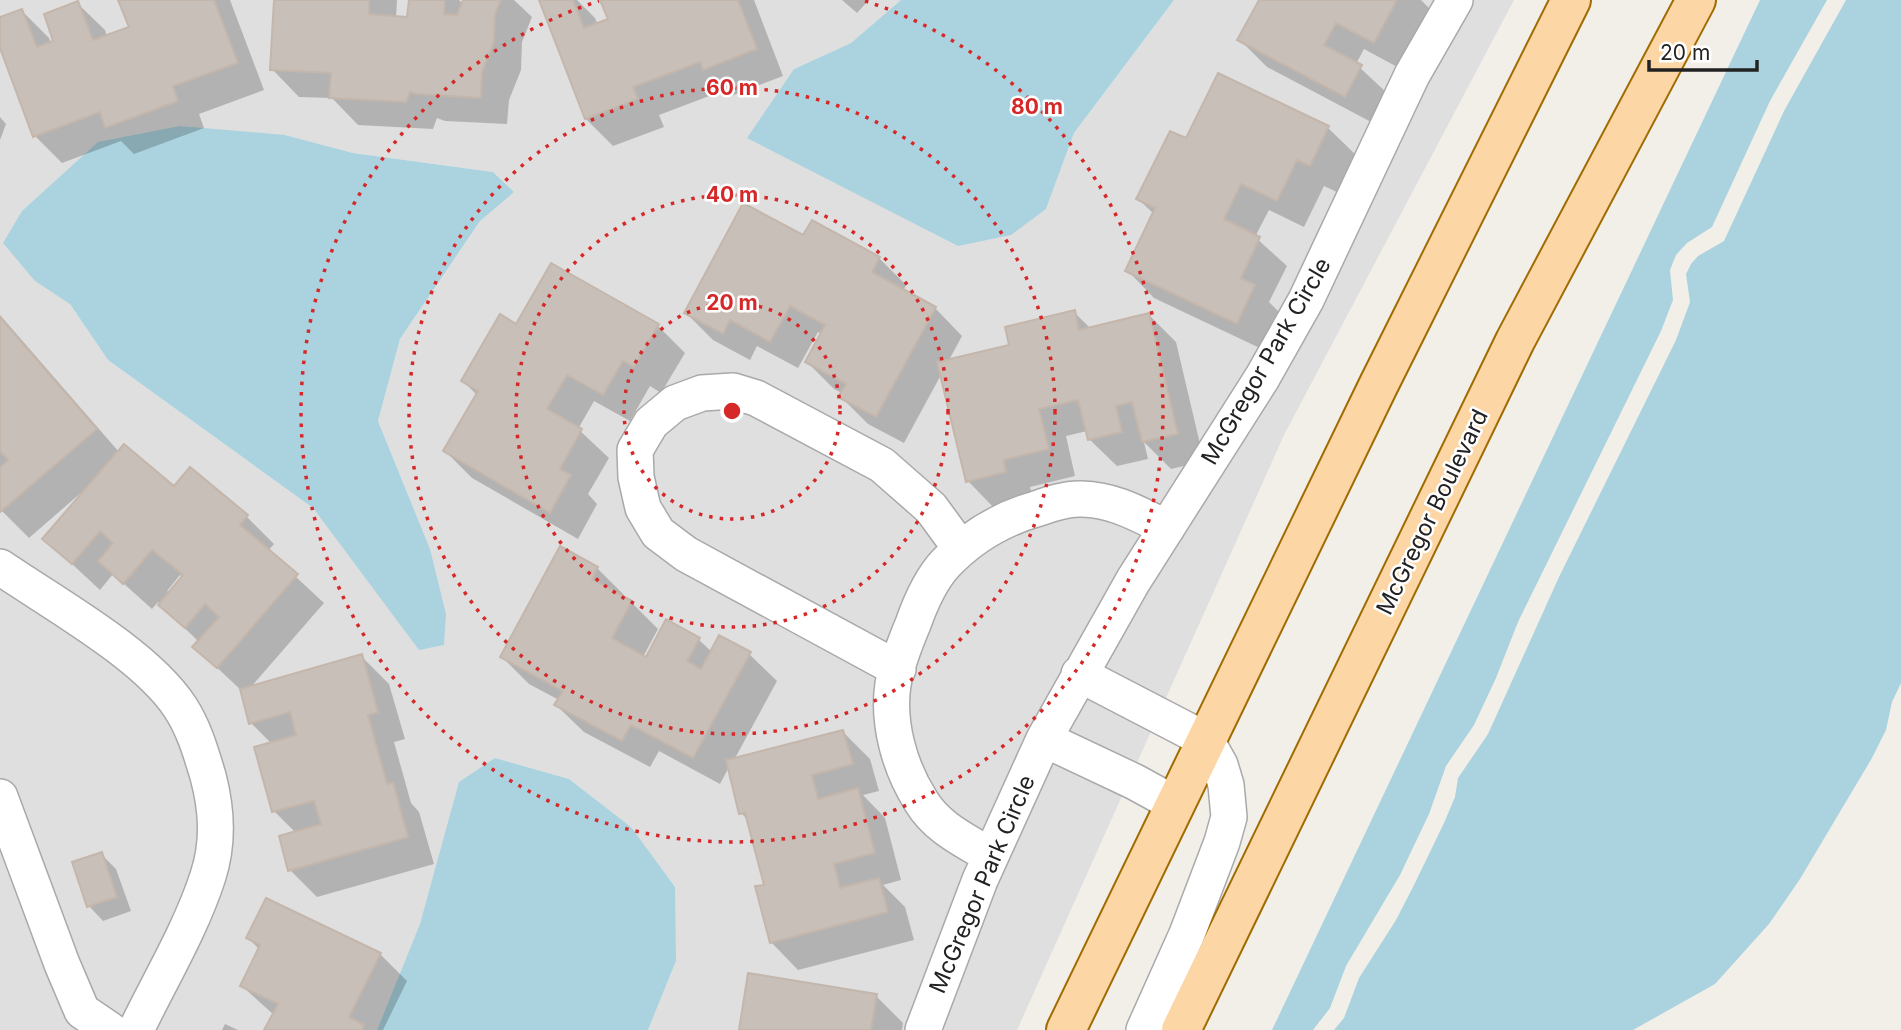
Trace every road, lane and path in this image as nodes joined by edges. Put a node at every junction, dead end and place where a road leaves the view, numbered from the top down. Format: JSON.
{"nodes":[{"id":1,"x":1455,"y":0,"type":"edge"},
{"id":2,"x":1571,"y":0,"type":"edge"},
{"id":3,"x":1696,"y":0,"type":"edge"},
{"id":4,"x":1167,"y":528,"type":"junction"},
{"id":5,"x":961,"y":549,"type":"junction"},
{"id":6,"x":0,"y":567,"type":"edge"},
{"id":7,"x":898,"y":669,"type":"junction"},
{"id":8,"x":1079,"y":674,"type":"junction"},
{"id":9,"x":1044,"y":739,"type":"junction"},
{"id":10,"x":1206,"y":740,"type":"junction"},
{"id":11,"x":0,"y":797,"type":"edge"},
{"id":12,"x":1175,"y":804,"type":"junction"},
{"id":13,"x":991,"y":856,"type":"junction"},
{"id":14,"x":110,"y":1030,"type":"edge"},
{"id":15,"x":136,"y":1030,"type":"edge"},
{"id":16,"x":923,"y":1030,"type":"edge"},
{"id":17,"x":1066,"y":1030,"type":"edge"},
{"id":18,"x":1144,"y":1030,"type":"edge"},
{"id":19,"x":1181,"y":1030,"type":"edge"}],
"edges":[{"from":1,"to":4,"type":"street","name":"McGregor Park Circle"},
{"from":2,"to":10,"type":"main road"},
{"from":3,"to":19,"type":"main road","name":"McGregor Boulevard"},
{"from":4,"to":5,"type":"street"},
{"from":4,"to":8,"type":"street","name":"McGregor Park Circle"},
{"from":5,"to":7,"type":"street"},
{"from":5,"to":7,"type":"street"},
{"from":6,"to":15,"type":"street"},
{"from":7,"to":13,"type":"street"},
{"from":8,"to":9,"type":"street","name":"McGregor Park Circle"},
{"from":8,"to":10,"type":"street"},
{"from":9,"to":12,"type":"street"},
{"from":9,"to":13,"type":"street","name":"McGregor Park Circle"},
{"from":10,"to":12,"type":"main road"},
{"from":10,"to":18,"type":"street"},
{"from":11,"to":14,"type":"street"},
{"from":12,"to":17,"type":"main road"},
{"from":13,"to":16,"type":"street","name":"McGregor Park Circle"}]}
